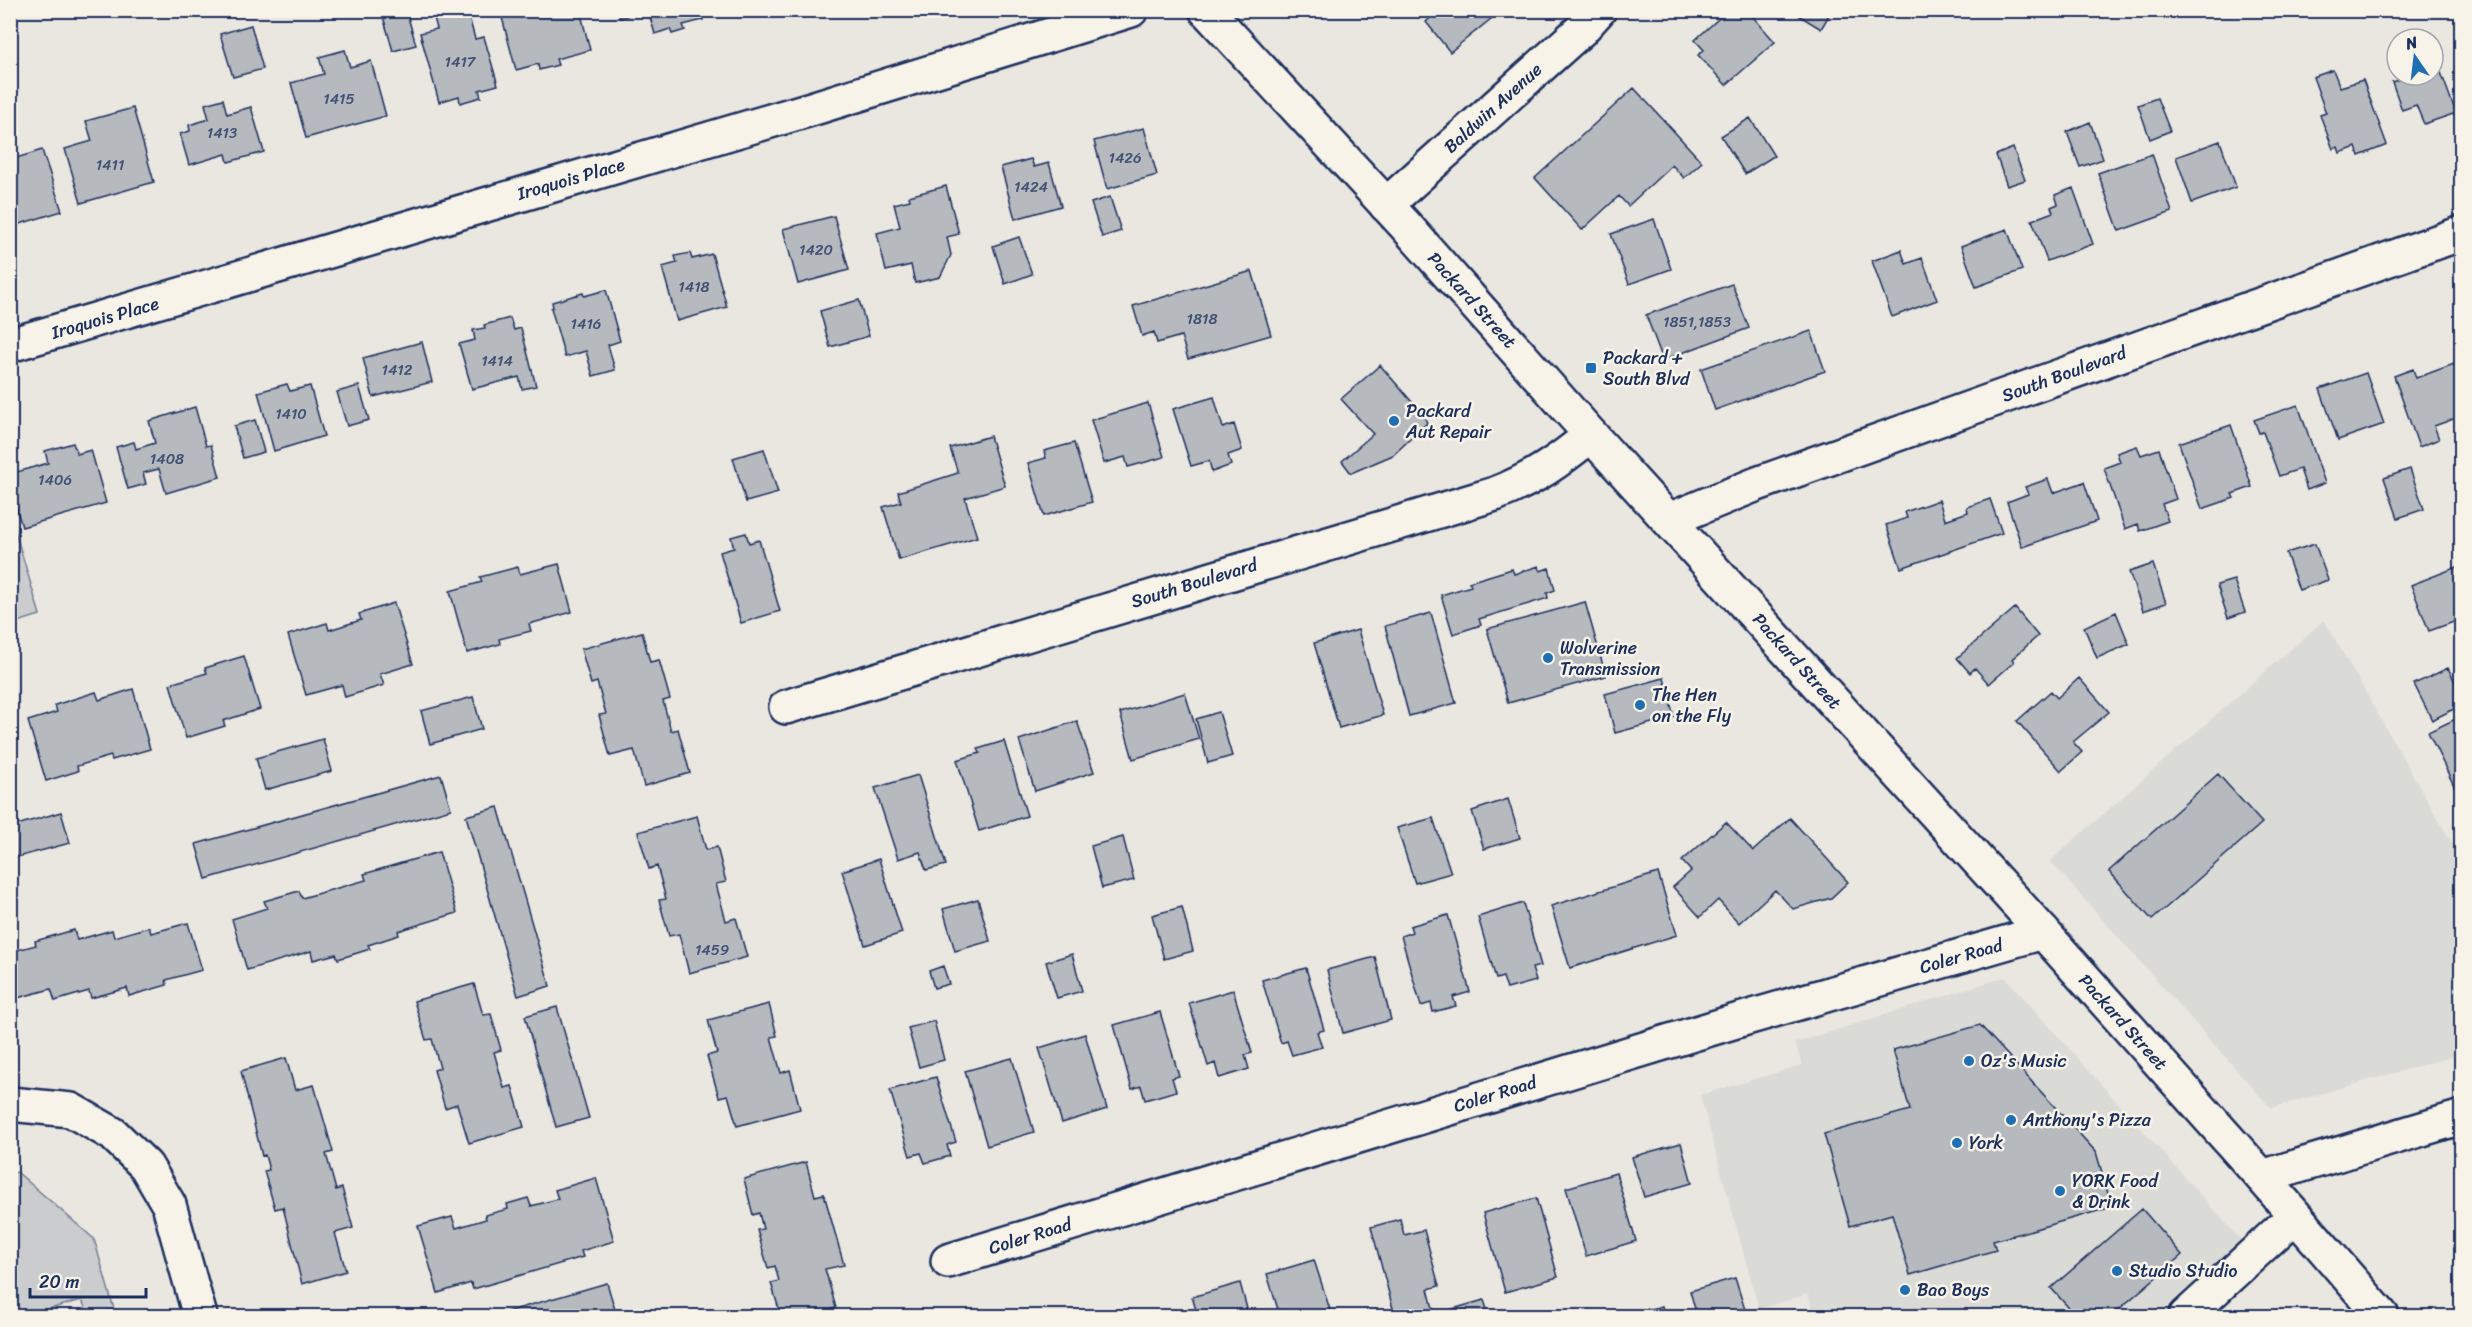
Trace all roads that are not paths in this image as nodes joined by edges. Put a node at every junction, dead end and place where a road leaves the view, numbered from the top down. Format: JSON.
{"nodes":[{"id":1,"x":1131,"y":10,"type":"edge"},
{"id":2,"x":1206,"y":10,"type":"edge"},
{"id":3,"x":1599,"y":10,"type":"edge"},
{"id":4,"x":1386,"y":205,"type":"junction"},
{"id":5,"x":2462,"y":233,"type":"edge"},
{"id":6,"x":10,"y":345,"type":"edge"},
{"id":7,"x":1591,"y":435,"type":"junction"},
{"id":8,"x":1669,"y":520,"type":"junction"},
{"id":9,"x":786,"y":707,"type":"dead end"},
{"id":10,"x":2043,"y":932,"type":"junction"},
{"id":11,"x":10,"y":1104,"type":"edge"},
{"id":12,"x":2462,"y":1117,"type":"edge"},
{"id":13,"x":2262,"y":1177,"type":"junction"},
{"id":14,"x":2295,"y":1216,"type":"junction"},
{"id":15,"x":948,"y":1260,"type":"dead end"},
{"id":16,"x":200,"y":1317,"type":"edge"},
{"id":17,"x":2186,"y":1317,"type":"edge"},
{"id":18,"x":2382,"y":1317,"type":"edge"}],
"edges":[{"from":1,"to":6,"type":"street","name":"Iroquois Place"},
{"from":2,"to":4,"type":"street","name":"Packard Street"},
{"from":3,"to":4,"type":"street","name":"Baldwin Avenue"},
{"from":4,"to":7,"type":"street","name":"Packard Street"},
{"from":5,"to":8,"type":"street","name":"South Boulevard"},
{"from":7,"to":8,"type":"street","name":"Packard Street"},
{"from":7,"to":9,"type":"street","name":"South Boulevard"},
{"from":8,"to":10,"type":"street","name":"Packard Street"},
{"from":10,"to":13,"type":"street","name":"Packard Street"},
{"from":10,"to":15,"type":"street","name":"Coler Road"},
{"from":11,"to":16,"type":"street"},
{"from":12,"to":13,"type":"street"},
{"from":13,"to":14,"type":"street","name":"Packard Street"},
{"from":14,"to":17,"type":"street"},
{"from":14,"to":18,"type":"street","name":"Packard Street"}]}
